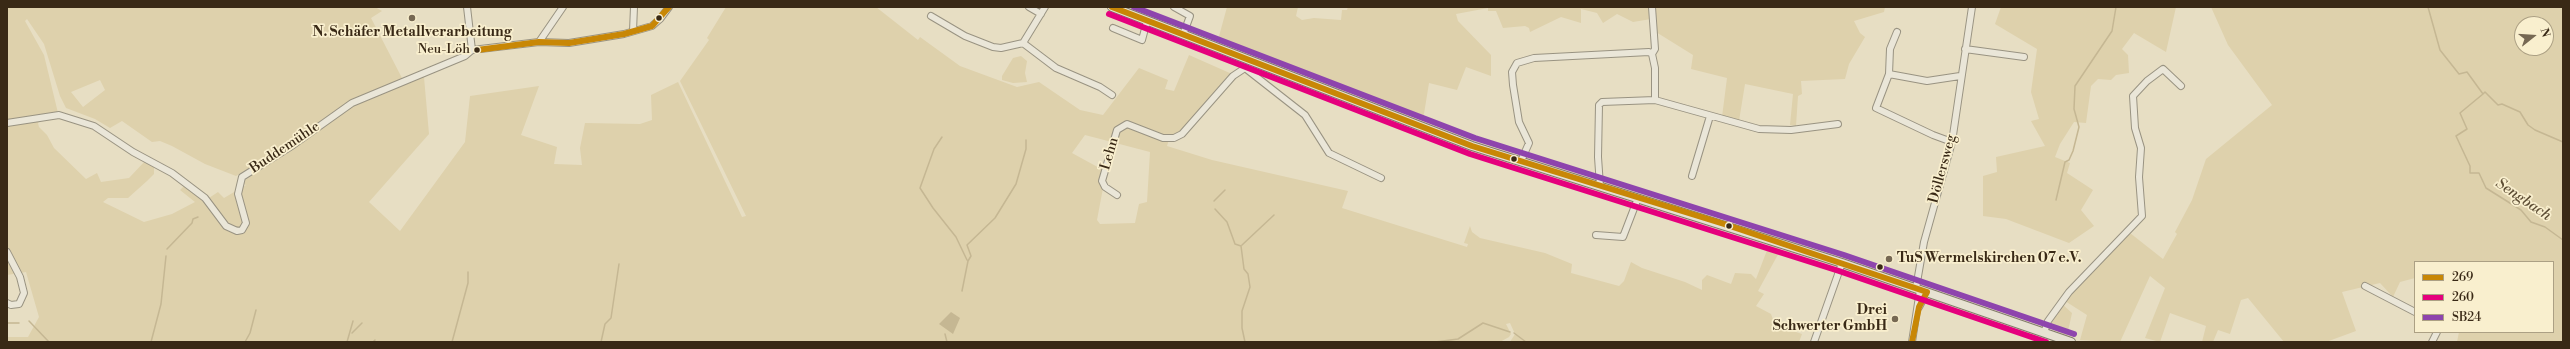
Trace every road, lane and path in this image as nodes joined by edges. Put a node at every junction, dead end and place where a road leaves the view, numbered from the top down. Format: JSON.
{"nodes":[{"id":1,"x":466,"y":7,"type":"edge"},
{"id":2,"x":563,"y":7,"type":"edge"},
{"id":3,"x":634,"y":7,"type":"edge"},
{"id":4,"x":669,"y":7,"type":"edge"},
{"id":5,"x":1029,"y":7,"type":"edge"},
{"id":6,"x":1045,"y":7,"type":"edge"},
{"id":7,"x":1112,"y":7,"type":"edge"},
{"id":8,"x":1174,"y":7,"type":"edge"},
{"id":9,"x":1652,"y":7,"type":"edge"},
{"id":10,"x":1972,"y":7,"type":"edge"},
{"id":11,"x":1041,"y":14,"type":"junction"},
{"id":12,"x":931,"y":16,"type":"dead end"},
{"id":13,"x":1147,"y":21,"type":"junction"},
{"id":14,"x":1113,"y":28,"type":"dead end"},
{"id":15,"x":634,"y":31,"type":"junction"},
{"id":16,"x":1897,"y":32,"type":"dead end"},
{"id":17,"x":1183,"y":35,"type":"junction"},
{"id":18,"x":539,"y":42,"type":"junction"},
{"id":19,"x":1023,"y":43,"type":"junction"},
{"id":20,"x":1965,"y":49,"type":"junction"},
{"id":21,"x":472,"y":50,"type":"junction"},
{"id":22,"x":1652,"y":54,"type":"junction"},
{"id":23,"x":2024,"y":57,"type":"dead end"},
{"id":24,"x":1247,"y":64,"type":"junction"},
{"id":25,"x":1889,"y":74,"type":"junction"},
{"id":26,"x":1960,"y":76,"type":"junction"},
{"id":27,"x":2181,"y":86,"type":"dead end"},
{"id":28,"x":1112,"y":95,"type":"dead end"},
{"id":29,"x":1654,"y":100,"type":"junction"},
{"id":30,"x":1710,"y":116,"type":"junction"},
{"id":31,"x":7,"y":123,"type":"edge"},
{"id":32,"x":1838,"y":124,"type":"dead end"},
{"id":33,"x":1952,"y":142,"type":"junction"},
{"id":34,"x":1521,"y":161,"type":"junction"},
{"id":35,"x":1692,"y":176,"type":"dead end"},
{"id":36,"x":1381,"y":178,"type":"dead end"},
{"id":37,"x":1600,"y":186,"type":"junction"},
{"id":38,"x":1117,"y":195,"type":"dead end"},
{"id":39,"x":1638,"y":198,"type":"junction"},
{"id":40,"x":1596,"y":235,"type":"dead end"},
{"id":41,"x":7,"y":252,"type":"edge"},
{"id":42,"x":1842,"y":263,"type":"junction"},
{"id":43,"x":2366,"y":286,"type":"dead end"},
{"id":44,"x":1921,"y":290,"type":"junction"},
{"id":45,"x":7,"y":303,"type":"edge"},
{"id":46,"x":2414,"y":311,"type":"edge"},
{"id":47,"x":2044,"y":333,"type":"junction"},
{"id":48,"x":2436,"y":333,"type":"edge"},
{"id":49,"x":1814,"y":342,"type":"edge"},
{"id":50,"x":1912,"y":342,"type":"edge"},
{"id":51,"x":2071,"y":342,"type":"edge"},
{"id":52,"x":2432,"y":342,"type":"edge"}],
"edges":[{"from":1,"to":21,"type":"street"},
{"from":2,"to":18,"type":"street"},
{"from":3,"to":15,"type":"street"},
{"from":4,"to":15,"type":"street"},
{"from":5,"to":11,"type":"street"},
{"from":6,"to":11,"type":"street"},
{"from":7,"to":13,"type":"main road"},
{"from":8,"to":17,"type":"street"},
{"from":9,"to":22,"type":"street"},
{"from":10,"to":20,"type":"street","name":"Döllersweg"},
{"from":11,"to":19,"type":"street"},
{"from":12,"to":19,"type":"street"},
{"from":13,"to":14,"type":"street"},
{"from":13,"to":17,"type":"main road"},
{"from":15,"to":18,"type":"street"},
{"from":16,"to":25,"type":"street"},
{"from":17,"to":24,"type":"main road"},
{"from":18,"to":21,"type":"street"},
{"from":19,"to":28,"type":"street"},
{"from":20,"to":23,"type":"street"},
{"from":20,"to":26,"type":"street","name":"Döllersweg"},
{"from":21,"to":31,"type":"street","name":"Buddemühle"},
{"from":22,"to":29,"type":"street"},
{"from":22,"to":34,"type":"street"},
{"from":24,"to":34,"type":"main road"},
{"from":24,"to":36,"type":"street"},
{"from":24,"to":38,"type":"street","name":"Lehn"},
{"from":25,"to":26,"type":"street"},
{"from":25,"to":33,"type":"street"},
{"from":26,"to":33,"type":"street","name":"Döllersweg"},
{"from":27,"to":47,"type":"street"},
{"from":29,"to":30,"type":"street"},
{"from":29,"to":37,"type":"street"},
{"from":30,"to":32,"type":"street"},
{"from":30,"to":35,"type":"street"},
{"from":33,"to":44,"type":"street","name":"Döllersweg"},
{"from":34,"to":37,"type":"main road"},
{"from":37,"to":39,"type":"main road"},
{"from":39,"to":40,"type":"street"},
{"from":39,"to":42,"type":"main road"},
{"from":41,"to":45,"type":"street"},
{"from":42,"to":44,"type":"main road"},
{"from":42,"to":49,"type":"street"},
{"from":43,"to":46,"type":"street"},
{"from":44,"to":47,"type":"main road"},
{"from":44,"to":50,"type":"street","name":"Döllersweg"},
{"from":47,"to":51,"type":"main road"},
{"from":48,"to":52,"type":"street"}]}
